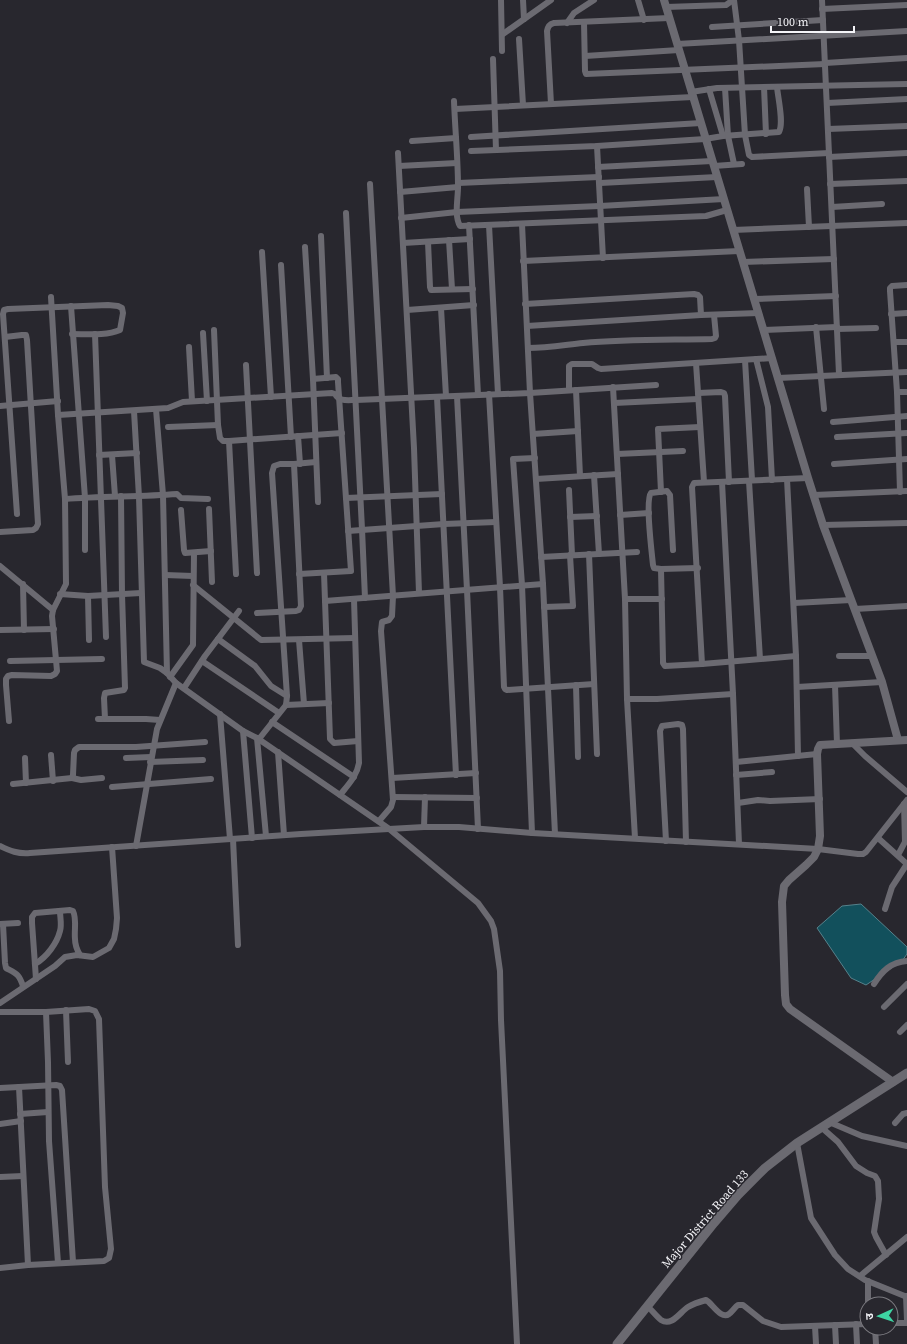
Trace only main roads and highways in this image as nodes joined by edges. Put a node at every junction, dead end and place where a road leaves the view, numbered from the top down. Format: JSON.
{"nodes":[{"id":1,"x":907,"y":1073,"type":"edge"},
{"id":2,"x":617,"y":1344,"type":"edge"}],
"edges":[{"from":1,"to":2,"type":"main road","name":"Major District Road 133"}]}
